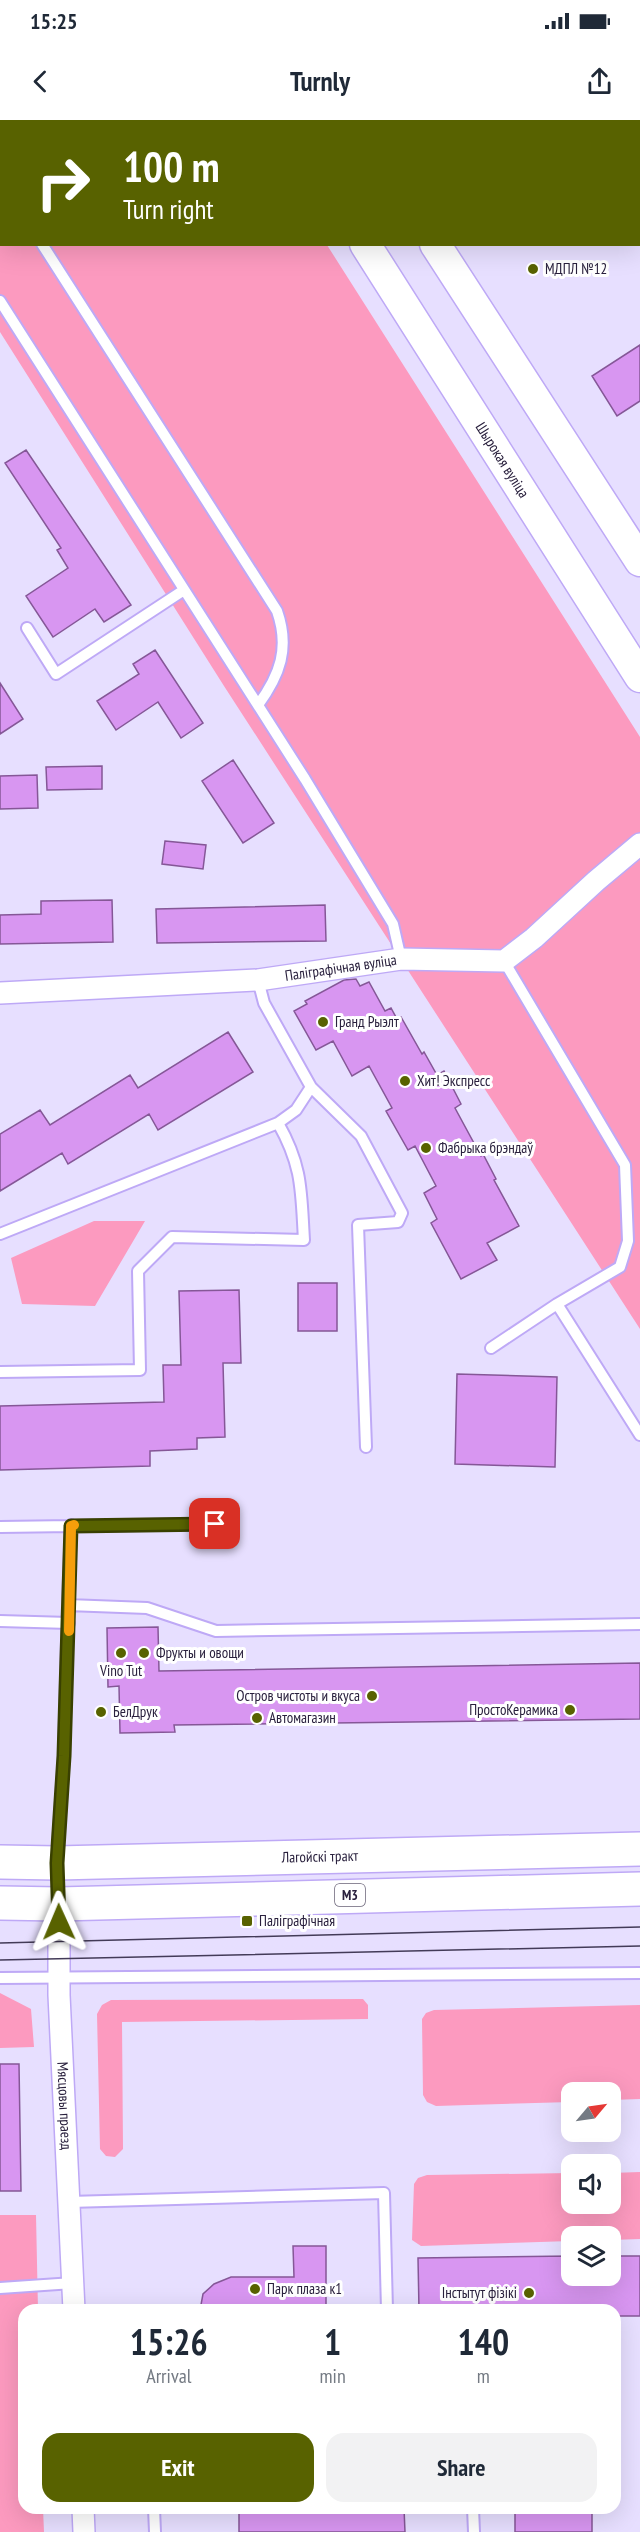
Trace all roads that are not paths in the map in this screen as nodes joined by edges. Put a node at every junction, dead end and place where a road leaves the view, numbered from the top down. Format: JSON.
{"nodes":[{"id":1,"x":43,"y":246,"type":"edge"},
{"id":2,"x":366,"y":246,"type":"edge"},
{"id":3,"x":436,"y":246,"type":"edge"},
{"id":4,"x":0,"y":301,"type":"edge"},
{"id":5,"x":640,"y":561,"type":"edge"},
{"id":6,"x":184,"y":590,"type":"junction"},
{"id":7,"x":27,"y":628,"type":"dead end"},
{"id":8,"x":640,"y":677,"type":"edge"},
{"id":9,"x":258,"y":705,"type":"junction"},
{"id":10,"x":640,"y":844,"type":"edge"},
{"id":11,"x":400,"y":959,"type":"junction"},
{"id":12,"x":504,"y":961,"type":"junction"},
{"id":13,"x":258,"y":980,"type":"junction"},
{"id":14,"x":0,"y":993,"type":"edge"},
{"id":15,"x":311,"y":1087,"type":"junction"},
{"id":16,"x":278,"y":1123,"type":"junction"},
{"id":17,"x":0,"y":1234,"type":"edge"},
{"id":18,"x":557,"y":1304,"type":"junction"},
{"id":19,"x":491,"y":1348,"type":"dead end"},
{"id":20,"x":0,"y":1372,"type":"edge"},
{"id":21,"x":640,"y":1435,"type":"edge"},
{"id":22,"x":366,"y":1446,"type":"dead end"},
{"id":23,"x":215,"y":1524,"type":"dead end"},
{"id":24,"x":71,"y":1526,"type":"junction"},
{"id":25,"x":0,"y":1527,"type":"edge"},
{"id":26,"x":68,"y":1605,"type":"junction"},
{"id":27,"x":0,"y":1621,"type":"edge"},
{"id":28,"x":69,"y":1623,"type":"junction"},
{"id":29,"x":640,"y":1624,"type":"edge"},
{"id":30,"x":640,"y":1849,"type":"edge"},
{"id":31,"x":0,"y":1862,"type":"edge"},
{"id":32,"x":57,"y":1863,"type":"junction"},
{"id":33,"x":640,"y":1889,"type":"edge"},
{"id":34,"x":0,"y":1903,"type":"edge"},
{"id":35,"x":59,"y":1904,"type":"junction"},
{"id":36,"x":640,"y":1973,"type":"edge"},
{"id":37,"x":0,"y":1978,"type":"edge"},
{"id":38,"x":59,"y":1978,"type":"junction"},
{"id":39,"x":69,"y":2202,"type":"junction"},
{"id":40,"x":73,"y":2283,"type":"junction"},
{"id":41,"x":0,"y":2288,"type":"edge"},
{"id":42,"x":74,"y":2304,"type":"edge"},
{"id":43,"x":387,"y":2304,"type":"edge"},
{"id":44,"x":83,"y":2514,"type":"edge"},
{"id":45,"x":154,"y":2514,"type":"edge"},
{"id":46,"x":473,"y":2514,"type":"edge"},
{"id":47,"x":84,"y":2532,"type":"edge"},
{"id":48,"x":155,"y":2532,"type":"edge"},
{"id":49,"x":474,"y":2532,"type":"edge"}],
"edges":[{"from":1,"to":9,"type":"lane"},
{"from":2,"to":8,"type":"main road","name":"Шырокая вуліца"},
{"from":3,"to":5,"type":"main road"},
{"from":4,"to":6,"type":"lane"},
{"from":6,"to":7,"type":"lane"},
{"from":6,"to":9,"type":"lane"},
{"from":9,"to":11,"type":"lane"},
{"from":10,"to":12,"type":"street"},
{"from":11,"to":12,"type":"street","name":"Паліграфічная вуліца"},
{"from":11,"to":13,"type":"street","name":"Паліграфічная вуліца"},
{"from":12,"to":18,"type":"lane"},
{"from":13,"to":14,"type":"street","name":"Паліграфічная вуліца"},
{"from":13,"to":15,"type":"lane"},
{"from":15,"to":16,"type":"lane"},
{"from":15,"to":22,"type":"lane"},
{"from":16,"to":17,"type":"lane"},
{"from":16,"to":20,"type":"lane"},
{"from":18,"to":19,"type":"lane"},
{"from":18,"to":21,"type":"lane"},
{"from":23,"to":24,"type":"lane"},
{"from":24,"to":25,"type":"lane"},
{"from":24,"to":26,"type":"lane"},
{"from":26,"to":28,"type":"lane"},
{"from":26,"to":29,"type":"lane"},
{"from":27,"to":28,"type":"lane"},
{"from":28,"to":32,"type":"lane"},
{"from":30,"to":32,"type":"main road","name":"Лагойскі тракт"},
{"from":31,"to":32,"type":"main road","name":"Лагойскі тракт"},
{"from":32,"to":35,"type":"main road"},
{"from":33,"to":35,"type":"main road","number":"М3"},
{"from":34,"to":35,"type":"main road","number":"М3"},
{"from":35,"to":38,"type":"street","name":"Мясцовы праезд"},
{"from":36,"to":38,"type":"lane"},
{"from":37,"to":38,"type":"lane"},
{"from":38,"to":39,"type":"street","name":"Мясцовы праезд"},
{"from":39,"to":40,"type":"street","name":"Мясцовы праезд"},
{"from":39,"to":43,"type":"lane"},
{"from":40,"to":41,"type":"lane"},
{"from":40,"to":42,"type":"street","name":"Мясцовы праезд"},
{"from":44,"to":47,"type":"street"},
{"from":45,"to":48,"type":"lane"},
{"from":46,"to":49,"type":"lane"}]}
